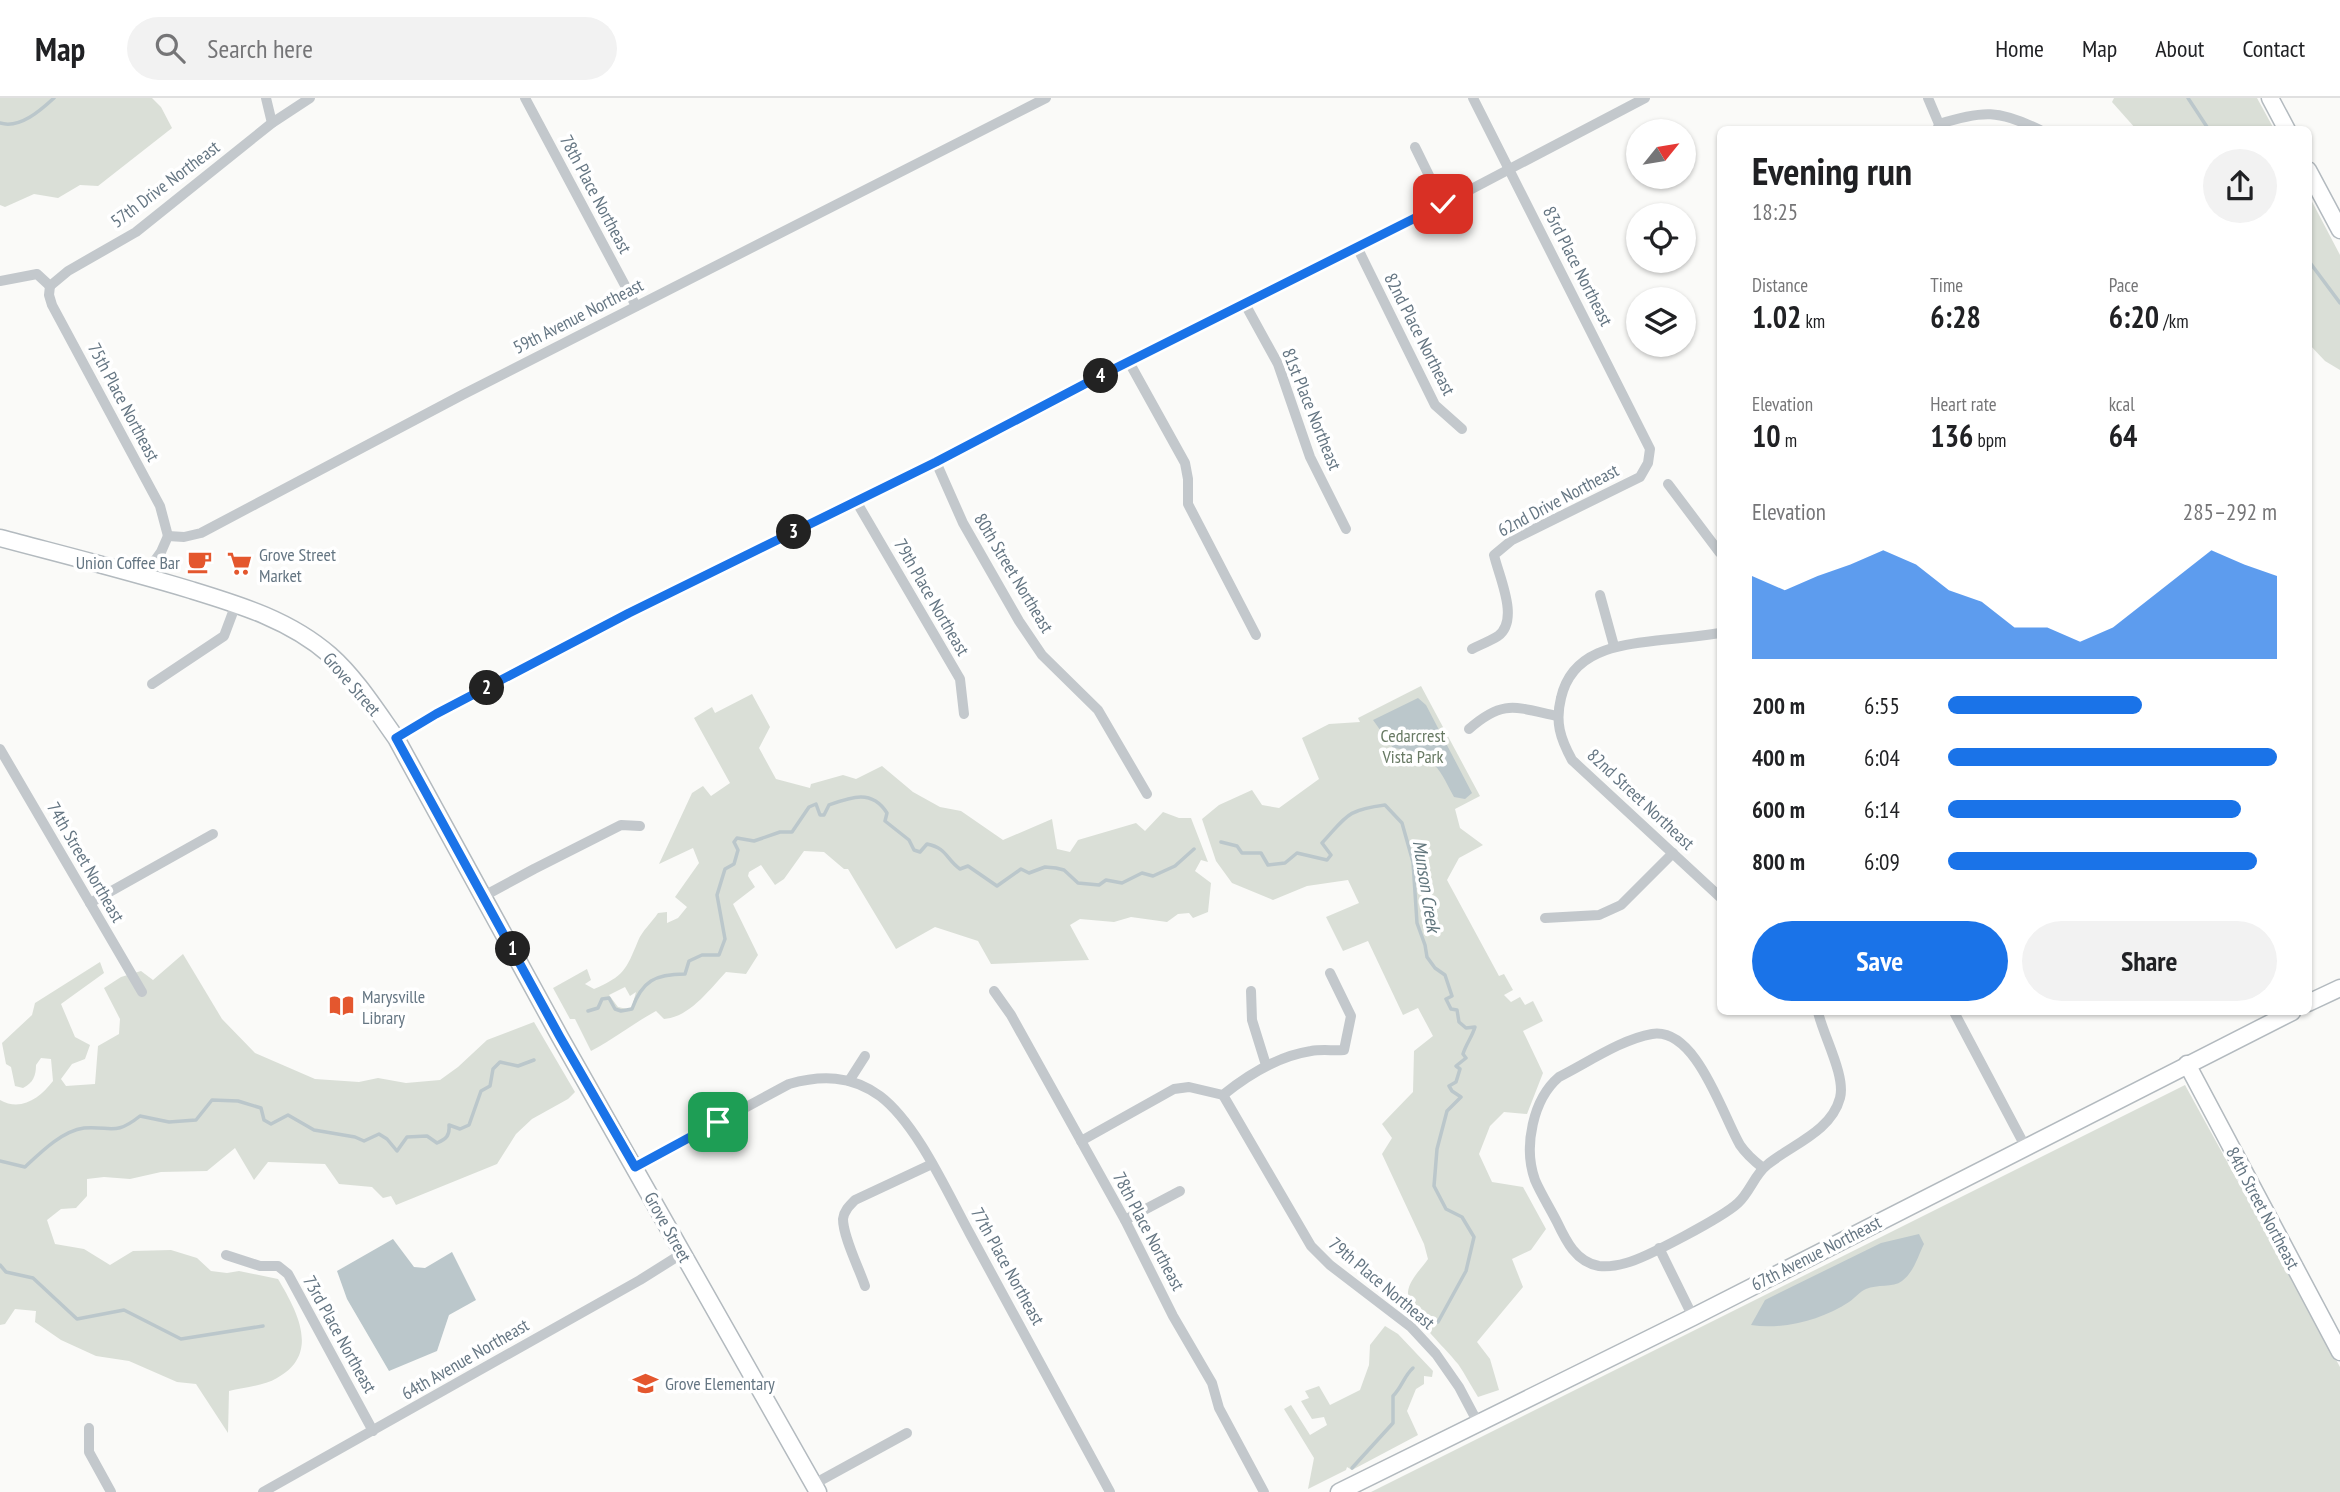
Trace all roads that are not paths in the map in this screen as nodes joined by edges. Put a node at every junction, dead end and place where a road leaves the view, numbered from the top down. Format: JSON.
{"nodes":[{"id":1,"x":266,"y":98,"type":"edge"},
{"id":2,"x":310,"y":98,"type":"edge"},
{"id":3,"x":525,"y":98,"type":"edge"},
{"id":4,"x":1046,"y":98,"type":"edge"},
{"id":5,"x":1474,"y":98,"type":"edge"},
{"id":6,"x":1645,"y":98,"type":"edge"},
{"id":7,"x":1928,"y":98,"type":"edge"},
{"id":8,"x":2270,"y":98,"type":"edge"},
{"id":9,"x":272,"y":123,"type":"junction"},
{"id":10,"x":1938,"y":126,"type":"edge"},
{"id":11,"x":1941,"y":126,"type":"edge"},
{"id":12,"x":2032,"y":126,"type":"edge"},
{"id":13,"x":2285,"y":126,"type":"edge"},
{"id":14,"x":1415,"y":147,"type":"dead end"},
{"id":15,"x":1510,"y":169,"type":"junction"},
{"id":16,"x":2312,"y":178,"type":"edge"},
{"id":17,"x":1443,"y":204,"type":"junction"},
{"id":18,"x":2340,"y":230,"type":"edge"},
{"id":19,"x":1357,"y":247,"type":"junction"},
{"id":20,"x":0,"y":281,"type":"edge"},
{"id":21,"x":50,"y":286,"type":"junction"},
{"id":22,"x":1245,"y":304,"type":"junction"},
{"id":23,"x":636,"y":306,"type":"junction"},
{"id":24,"x":1129,"y":362,"type":"junction"},
{"id":25,"x":1462,"y":429,"type":"dead end"},
{"id":26,"x":1650,"y":449,"type":"joint"},
{"id":27,"x":936,"y":462,"type":"junction"},
{"id":28,"x":1668,"y":484,"type":"dead end"},
{"id":29,"x":856,"y":501,"type":"junction"},
{"id":30,"x":1346,"y":529,"type":"dead end"},
{"id":31,"x":168,"y":536,"type":"junction"},
{"id":32,"x":0,"y":538,"type":"edge"},
{"id":33,"x":1717,"y":549,"type":"edge"},
{"id":34,"x":144,"y":576,"type":"junction"},
{"id":35,"x":1600,"y":595,"type":"dead end"},
{"id":36,"x":236,"y":604,"type":"junction"},
{"id":37,"x":1717,"y":633,"type":"edge"},
{"id":38,"x":1256,"y":635,"type":"dead end"},
{"id":39,"x":1614,"y":646,"type":"junction"},
{"id":40,"x":1472,"y":649,"type":"dead end"},
{"id":41,"x":152,"y":684,"type":"dead end"},
{"id":42,"x":964,"y":714,"type":"dead end"},
{"id":43,"x":1557,"y":716,"type":"junction"},
{"id":44,"x":1469,"y":729,"type":"dead end"},
{"id":45,"x":396,"y":738,"type":"junction"},
{"id":46,"x":0,"y":749,"type":"edge"},
{"id":47,"x":1147,"y":794,"type":"dead end"},
{"id":48,"x":640,"y":826,"type":"dead end"},
{"id":49,"x":213,"y":834,"type":"dead end"},
{"id":50,"x":1672,"y":853,"type":"junction"},
{"id":51,"x":1717,"y":894,"type":"edge"},
{"id":52,"x":484,"y":897,"type":"junction"},
{"id":53,"x":90,"y":903,"type":"junction"},
{"id":54,"x":1545,"y":918,"type":"dead end"},
{"id":55,"x":1330,"y":973,"type":"dead end"},
{"id":56,"x":2340,"y":988,"type":"edge"},
{"id":57,"x":994,"y":991,"type":"dead end"},
{"id":58,"x":1251,"y":991,"type":"dead end"},
{"id":59,"x":142,"y":992,"type":"dead end"},
{"id":60,"x":2312,"y":1001,"type":"edge"},
{"id":61,"x":1819,"y":1015,"type":"edge"},
{"id":62,"x":1956,"y":1015,"type":"edge"},
{"id":63,"x":2286,"y":1015,"type":"edge"},
{"id":64,"x":864,"y":1056,"type":"dead end"},
{"id":65,"x":2187,"y":1064,"type":"junction"},
{"id":66,"x":1266,"y":1065,"type":"junction"},
{"id":67,"x":849,"y":1081,"type":"junction"},
{"id":68,"x":1223,"y":1095,"type":"junction"},
{"id":69,"x":1081,"y":1141,"type":"junction"},
{"id":70,"x":2025,"y":1146,"type":"junction"},
{"id":71,"x":932,"y":1164,"type":"junction"},
{"id":72,"x":635,"y":1167,"type":"junction"},
{"id":73,"x":1763,"y":1168,"type":"junction"},
{"id":74,"x":1180,"y":1191,"type":"dead end"},
{"id":75,"x":1125,"y":1220,"type":"junction"},
{"id":76,"x":1659,"y":1248,"type":"junction"},
{"id":77,"x":683,"y":1253,"type":"junction"},
{"id":78,"x":226,"y":1255,"type":"dead end"},
{"id":79,"x":865,"y":1286,"type":"dead end"},
{"id":80,"x":1693,"y":1317,"type":"junction"},
{"id":81,"x":2340,"y":1353,"type":"edge"},
{"id":82,"x":1478,"y":1423,"type":"junction"},
{"id":83,"x":89,"y":1428,"type":"dead end"},
{"id":84,"x":373,"y":1431,"type":"junction"},
{"id":85,"x":907,"y":1433,"type":"dead end"},
{"id":86,"x":816,"y":1488,"type":"edge"},
{"id":87,"x":111,"y":1492,"type":"edge"},
{"id":88,"x":263,"y":1492,"type":"edge"},
{"id":89,"x":1110,"y":1492,"type":"edge"},
{"id":90,"x":1264,"y":1492,"type":"edge"},
{"id":91,"x":1339,"y":1492,"type":"edge"}],
"edges":[{"from":1,"to":9,"type":"street"},
{"from":2,"to":9,"type":"street","name":"57th Drive Northeast"},
{"from":3,"to":23,"type":"street","name":"78th Place Northeast"},
{"from":4,"to":23,"type":"street","name":"59th Avenue Northeast"},
{"from":5,"to":15,"type":"street","name":"83rd Place Northeast"},
{"from":6,"to":15,"type":"street"},
{"from":7,"to":10,"type":"street"},
{"from":8,"to":13,"type":"street"},
{"from":9,"to":21,"type":"street","name":"57th Drive Northeast"},
{"from":11,"to":12,"type":"street"},
{"from":14,"to":17,"type":"street"},
{"from":15,"to":17,"type":"street"},
{"from":15,"to":26,"type":"street","name":"83rd Place Northeast"},
{"from":16,"to":18,"type":"street"},
{"from":17,"to":19,"type":"street"},
{"from":19,"to":22,"type":"street"},
{"from":19,"to":25,"type":"street","name":"82nd Place Northeast"},
{"from":20,"to":21,"type":"street"},
{"from":21,"to":31,"type":"street","name":"75th Place Northeast"},
{"from":22,"to":24,"type":"street"},
{"from":22,"to":30,"type":"street","name":"81st Place Northeast"},
{"from":23,"to":31,"type":"street","name":"59th Avenue Northeast"},
{"from":24,"to":27,"type":"street"},
{"from":24,"to":38,"type":"street"},
{"from":26,"to":40,"type":"street","name":"62nd Drive Northeast"},
{"from":27,"to":29,"type":"street"},
{"from":27,"to":47,"type":"street","name":"80th Street Northeast"},
{"from":28,"to":33,"type":"street"},
{"from":29,"to":42,"type":"street","name":"79th Place Northeast"},
{"from":29,"to":45,"type":"street"},
{"from":31,"to":34,"type":"street"},
{"from":32,"to":34,"type":"street","name":"Grove Street"},
{"from":34,"to":36,"type":"street","name":"Grove Street"},
{"from":35,"to":39,"type":"street"},
{"from":36,"to":41,"type":"street"},
{"from":36,"to":45,"type":"street","name":"Grove Street"},
{"from":37,"to":39,"type":"street"},
{"from":39,"to":43,"type":"street"},
{"from":43,"to":44,"type":"street"},
{"from":43,"to":50,"type":"street","name":"82nd Street Northeast"},
{"from":45,"to":52,"type":"street","name":"Grove Street"},
{"from":46,"to":53,"type":"street","name":"74th Street Northeast"},
{"from":48,"to":52,"type":"street"},
{"from":49,"to":53,"type":"street"},
{"from":50,"to":51,"type":"street","name":"82nd Street Northeast"},
{"from":50,"to":54,"type":"street"},
{"from":52,"to":72,"type":"street","name":"Grove Street"},
{"from":53,"to":59,"type":"street","name":"74th Street Northeast"},
{"from":55,"to":66,"type":"street"},
{"from":56,"to":60,"type":"street"},
{"from":57,"to":69,"type":"street","name":"78th Place Northeast"},
{"from":58,"to":66,"type":"street"},
{"from":61,"to":73,"type":"street"},
{"from":62,"to":70,"type":"street"},
{"from":63,"to":65,"type":"street","name":"67th Avenue Northeast"},
{"from":64,"to":67,"type":"street"},
{"from":65,"to":70,"type":"street","name":"67th Avenue Northeast"},
{"from":65,"to":81,"type":"street","name":"84th Street Northeast"},
{"from":66,"to":68,"type":"street"},
{"from":67,"to":71,"type":"street","name":"77th Place Northeast"},
{"from":67,"to":72,"type":"street","name":"77th Place Northeast"},
{"from":68,"to":69,"type":"street"},
{"from":68,"to":82,"type":"street","name":"79th Place Northeast"},
{"from":69,"to":75,"type":"street","name":"78th Place Northeast"},
{"from":70,"to":80,"type":"street","name":"67th Avenue Northeast"},
{"from":71,"to":79,"type":"street"},
{"from":71,"to":89,"type":"street","name":"77th Place Northeast"},
{"from":72,"to":77,"type":"street","name":"Grove Street"},
{"from":73,"to":76,"type":"street"},
{"from":73,"to":76,"type":"street"},
{"from":74,"to":75,"type":"street"},
{"from":75,"to":90,"type":"street","name":"78th Place Northeast"},
{"from":76,"to":80,"type":"street"},
{"from":77,"to":84,"type":"street","name":"64th Avenue Northeast"},
{"from":77,"to":86,"type":"street","name":"Grove Street"},
{"from":78,"to":84,"type":"street","name":"73rd Place Northeast"},
{"from":80,"to":82,"type":"street","name":"67th Avenue Northeast"},
{"from":82,"to":91,"type":"street","name":"67th Avenue Northeast"},
{"from":83,"to":87,"type":"street"},
{"from":84,"to":88,"type":"street","name":"64th Avenue Northeast"},
{"from":85,"to":86,"type":"street"}]}
